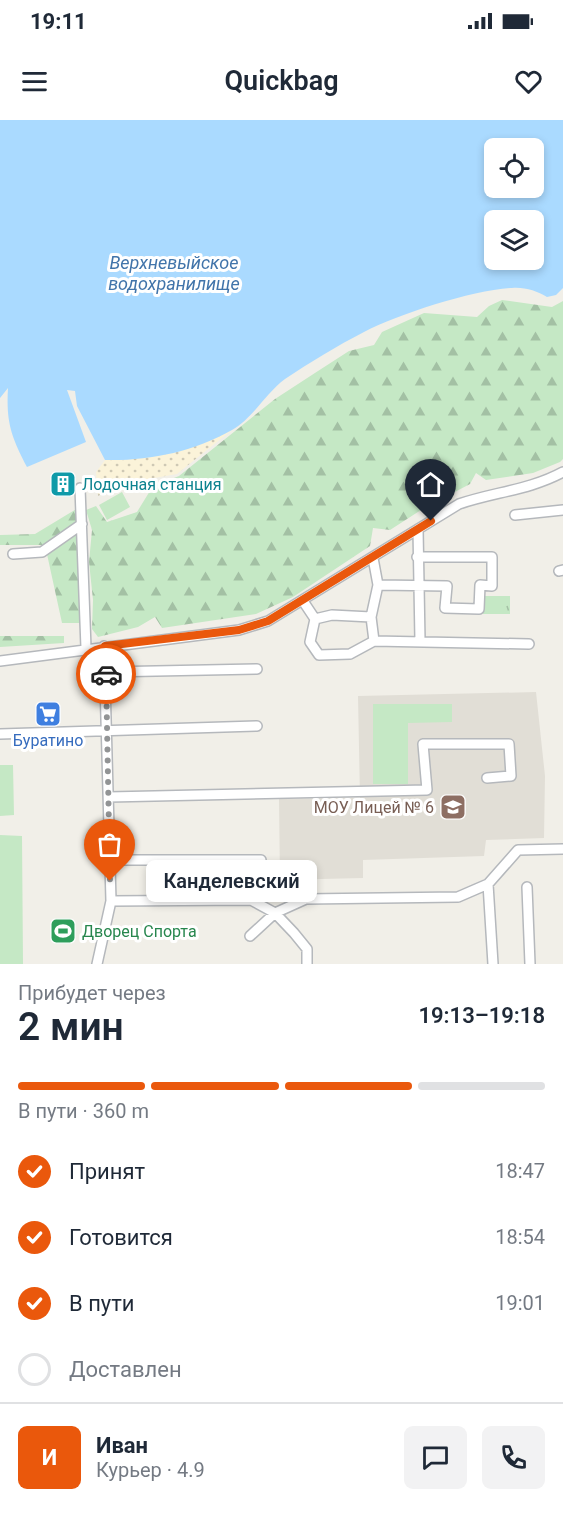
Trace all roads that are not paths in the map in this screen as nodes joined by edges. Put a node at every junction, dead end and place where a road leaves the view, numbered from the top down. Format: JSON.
{"nodes":[{"id":1,"x":563,"y":472,"type":"edge"},
{"id":2,"x":80,"y":488,"type":"dead end"},
{"id":3,"x":563,"y":510,"type":"edge"},
{"id":4,"x":515,"y":515,"type":"dead end"},
{"id":5,"x":82,"y":524,"type":"junction"},
{"id":6,"x":418,"y":529,"type":"junction"},
{"id":7,"x":13,"y":554,"type":"dead end"},
{"id":8,"x":417,"y":557,"type":"junction"},
{"id":9,"x":373,"y":558,"type":"junction"},
{"id":10,"x":378,"y":585,"type":"junction"},
{"id":11,"x":417,"y":585,"type":"junction"},
{"id":12,"x":303,"y":601,"type":"junction"},
{"id":13,"x":371,"y":617,"type":"junction"},
{"id":14,"x":315,"y":619,"type":"junction"},
{"id":15,"x":374,"y":641,"type":"junction"},
{"id":16,"x":420,"y":641,"type":"junction"},
{"id":17,"x":529,"y":644,"type":"dead end"},
{"id":18,"x":105,"y":646,"type":"junction"},
{"id":19,"x":86,"y":648,"type":"junction"},
{"id":20,"x":0,"y":661,"type":"edge"},
{"id":21,"x":257,"y":669,"type":"dead end"},
{"id":22,"x":106,"y":672,"type":"junction"},
{"id":23,"x":257,"y":726,"type":"dead end"},
{"id":24,"x":106,"y":730,"type":"junction"},
{"id":25,"x":0,"y":734,"type":"edge"},
{"id":26,"x":487,"y":778,"type":"dead end"},
{"id":27,"x":109,"y":797,"type":"junction"},
{"id":28,"x":563,"y":849,"type":"edge"},
{"id":29,"x":109,"y":860,"type":"junction"},
{"id":30,"x":261,"y":860,"type":"dead end"},
{"id":31,"x":488,"y":884,"type":"junction"},
{"id":32,"x":527,"y":887,"type":"dead end"},
{"id":33,"x":111,"y":901,"type":"junction"},
{"id":34,"x":275,"y":913,"type":"junction"},
{"id":35,"x":250,"y":936,"type":"dead end"},
{"id":36,"x":97,"y":964,"type":"edge"},
{"id":37,"x":307,"y":964,"type":"edge"},
{"id":38,"x":493,"y":964,"type":"edge"},
{"id":39,"x":530,"y":964,"type":"edge"}],
"edges":[{"from":1,"to":6,"type":"street"},
{"from":2,"to":5,"type":"street"},
{"from":3,"to":4,"type":"street"},
{"from":5,"to":7,"type":"street"},
{"from":5,"to":19,"type":"street"},
{"from":6,"to":8,"type":"street"},
{"from":6,"to":9,"type":"street"},
{"from":8,"to":11,"type":"street"},
{"from":8,"to":11,"type":"street"},
{"from":9,"to":10,"type":"street"},
{"from":9,"to":12,"type":"street"},
{"from":10,"to":11,"type":"street"},
{"from":10,"to":13,"type":"street"},
{"from":11,"to":16,"type":"street"},
{"from":12,"to":14,"type":"street"},
{"from":12,"to":18,"type":"street"},
{"from":13,"to":14,"type":"street"},
{"from":13,"to":15,"type":"street"},
{"from":14,"to":15,"type":"street"},
{"from":15,"to":16,"type":"street"},
{"from":16,"to":17,"type":"street"},
{"from":18,"to":19,"type":"street"},
{"from":18,"to":22,"type":"street"},
{"from":19,"to":20,"type":"street"},
{"from":21,"to":22,"type":"street"},
{"from":22,"to":24,"type":"street"},
{"from":23,"to":24,"type":"street"},
{"from":24,"to":25,"type":"street"},
{"from":24,"to":27,"type":"street"},
{"from":26,"to":27,"type":"street"},
{"from":27,"to":29,"type":"street"},
{"from":28,"to":31,"type":"street"},
{"from":29,"to":30,"type":"street"},
{"from":29,"to":33,"type":"street"},
{"from":31,"to":34,"type":"street"},
{"from":31,"to":38,"type":"street"},
{"from":32,"to":39,"type":"street"},
{"from":33,"to":34,"type":"street"},
{"from":33,"to":36,"type":"street"},
{"from":34,"to":35,"type":"street"},
{"from":34,"to":37,"type":"street"}]}
